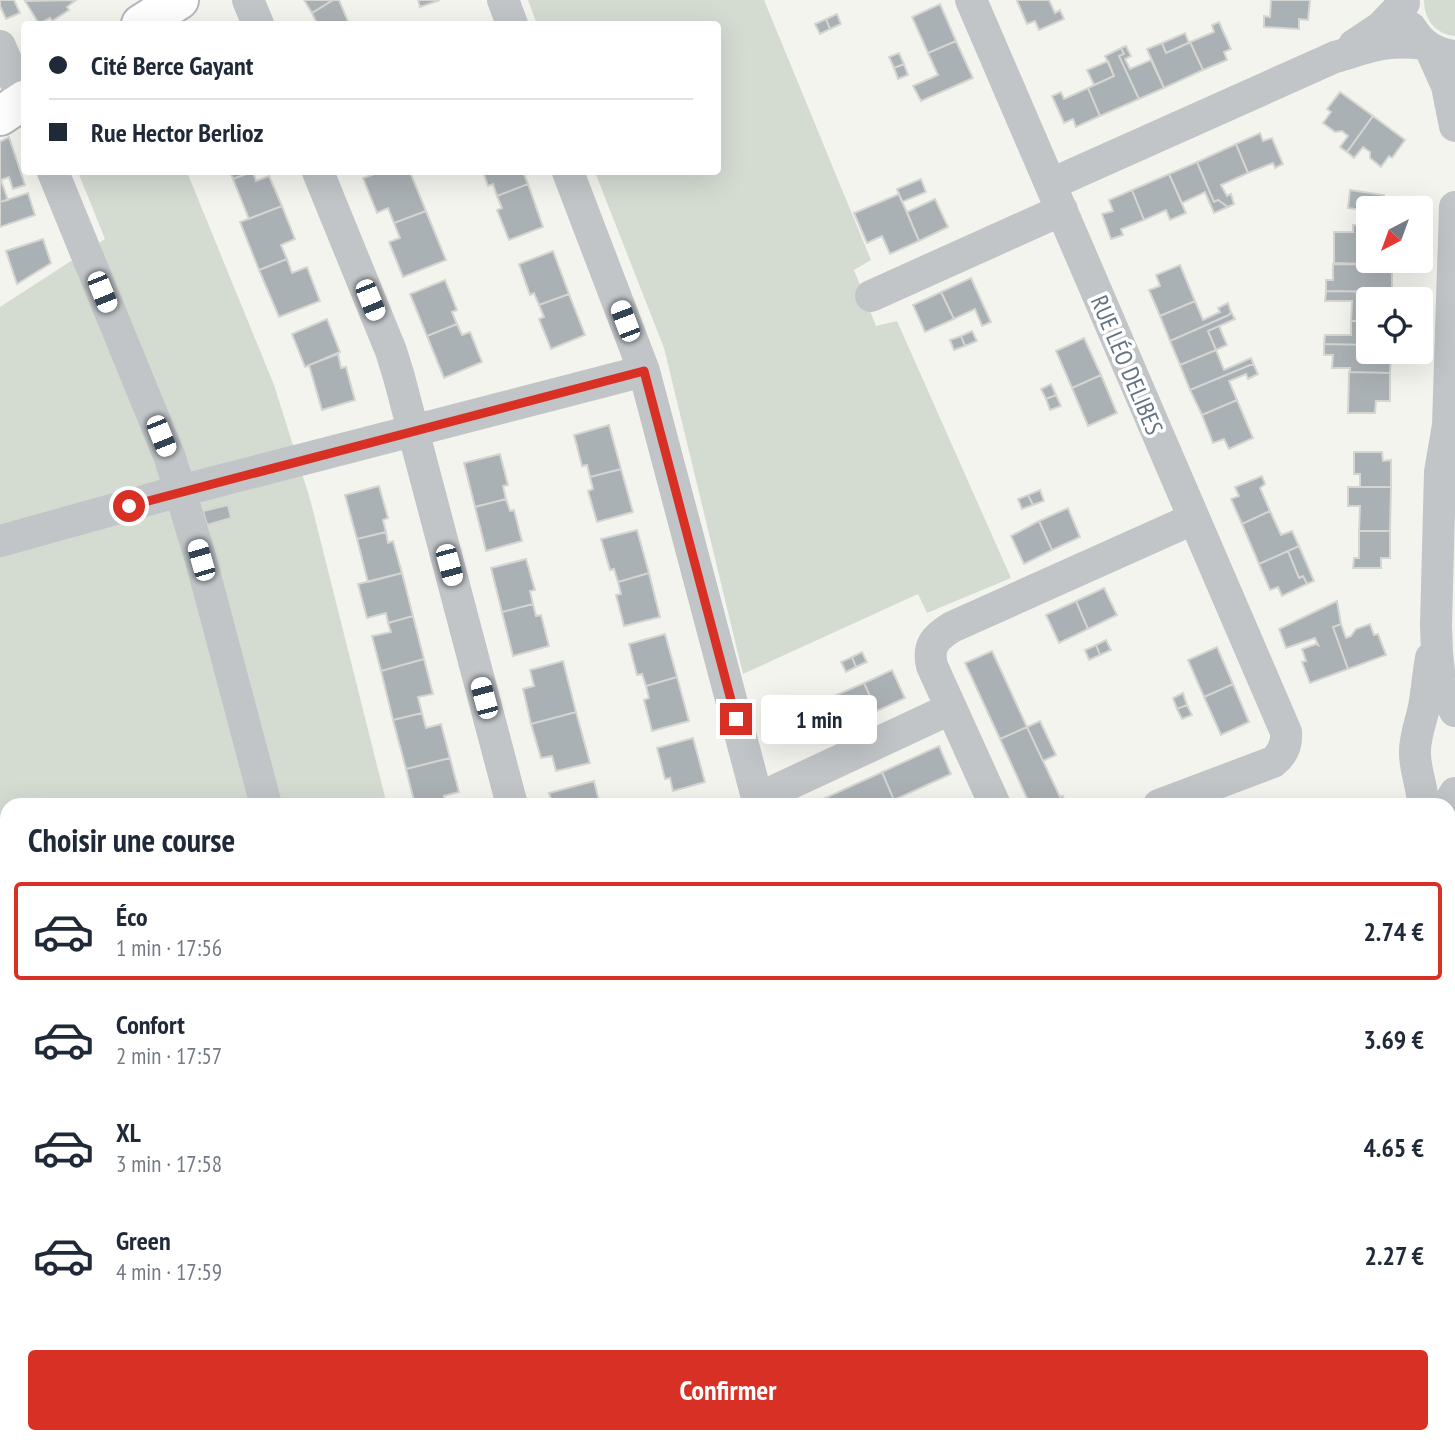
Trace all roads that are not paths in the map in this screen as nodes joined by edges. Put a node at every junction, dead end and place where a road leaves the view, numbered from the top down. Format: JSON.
{"nodes":[{"id":1,"x":179,"y":0,"type":"edge"},
{"id":2,"x":248,"y":0,"type":"edge"},
{"id":3,"x":503,"y":0,"type":"edge"},
{"id":4,"x":971,"y":0,"type":"edge"},
{"id":5,"x":1404,"y":2,"type":"edge"},
{"id":6,"x":146,"y":21,"type":"edge"},
{"id":7,"x":257,"y":21,"type":"edge"},
{"id":8,"x":511,"y":21,"type":"edge"},
{"id":9,"x":0,"y":46,"type":"edge"},
{"id":10,"x":1436,"y":49,"type":"edge"},
{"id":11,"x":1335,"y":57,"type":"junction"},
{"id":12,"x":21,"y":94,"type":"edge"},
{"id":13,"x":21,"y":103,"type":"edge"},
{"id":14,"x":0,"y":116,"type":"edge"},
{"id":15,"x":1455,"y":126,"type":"edge"},
{"id":16,"x":54,"y":175,"type":"edge"},
{"id":17,"x":319,"y":175,"type":"edge"},
{"id":18,"x":569,"y":175,"type":"edge"},
{"id":19,"x":1056,"y":197,"type":"junction"},
{"id":20,"x":1455,"y":207,"type":"edge"},
{"id":21,"x":871,"y":296,"type":"dead end"},
{"id":22,"x":644,"y":371,"type":"junction"},
{"id":23,"x":414,"y":432,"type":"junction"},
{"id":24,"x":180,"y":491,"type":"junction"},
{"id":25,"x":1193,"y":519,"type":"junction"},
{"id":26,"x":0,"y":541,"type":"edge"},
{"id":27,"x":1436,"y":625,"type":"junction"},
{"id":28,"x":950,"y":709,"type":"junction"},
{"id":29,"x":1455,"y":711,"type":"edge"},
{"id":30,"x":264,"y":798,"type":"edge"},
{"id":31,"x":510,"y":798,"type":"edge"},
{"id":32,"x":757,"y":798,"type":"edge"},
{"id":33,"x":766,"y":798,"type":"edge"},
{"id":34,"x":992,"y":798,"type":"edge"},
{"id":35,"x":1178,"y":798,"type":"edge"},
{"id":36,"x":1423,"y":798,"type":"edge"}],
"edges":[{"from":1,"to":6,"type":"street"},
{"from":2,"to":7,"type":"street"},
{"from":3,"to":8,"type":"street"},
{"from":4,"to":19,"type":"street","name":"RUE LÉO DELIBES"},
{"from":5,"to":10,"type":"street"},
{"from":5,"to":11,"type":"street"},
{"from":9,"to":12,"type":"street"},
{"from":10,"to":11,"type":"street"},
{"from":10,"to":15,"type":"street"},
{"from":11,"to":19,"type":"street"},
{"from":13,"to":14,"type":"street"},
{"from":16,"to":24,"type":"street"},
{"from":17,"to":23,"type":"street"},
{"from":18,"to":22,"type":"street"},
{"from":19,"to":21,"type":"street"},
{"from":19,"to":25,"type":"street","name":"RUE LÉO DELIBES"},
{"from":20,"to":27,"type":"street"},
{"from":22,"to":23,"type":"street"},
{"from":22,"to":32,"type":"street"},
{"from":23,"to":24,"type":"street"},
{"from":23,"to":31,"type":"street"},
{"from":24,"to":26,"type":"street"},
{"from":24,"to":30,"type":"street"},
{"from":25,"to":28,"type":"street"},
{"from":25,"to":35,"type":"street","name":"RUE LÉO DELIBES"},
{"from":27,"to":29,"type":"street"},
{"from":27,"to":36,"type":"street"},
{"from":28,"to":33,"type":"street"},
{"from":28,"to":34,"type":"street"}]}
